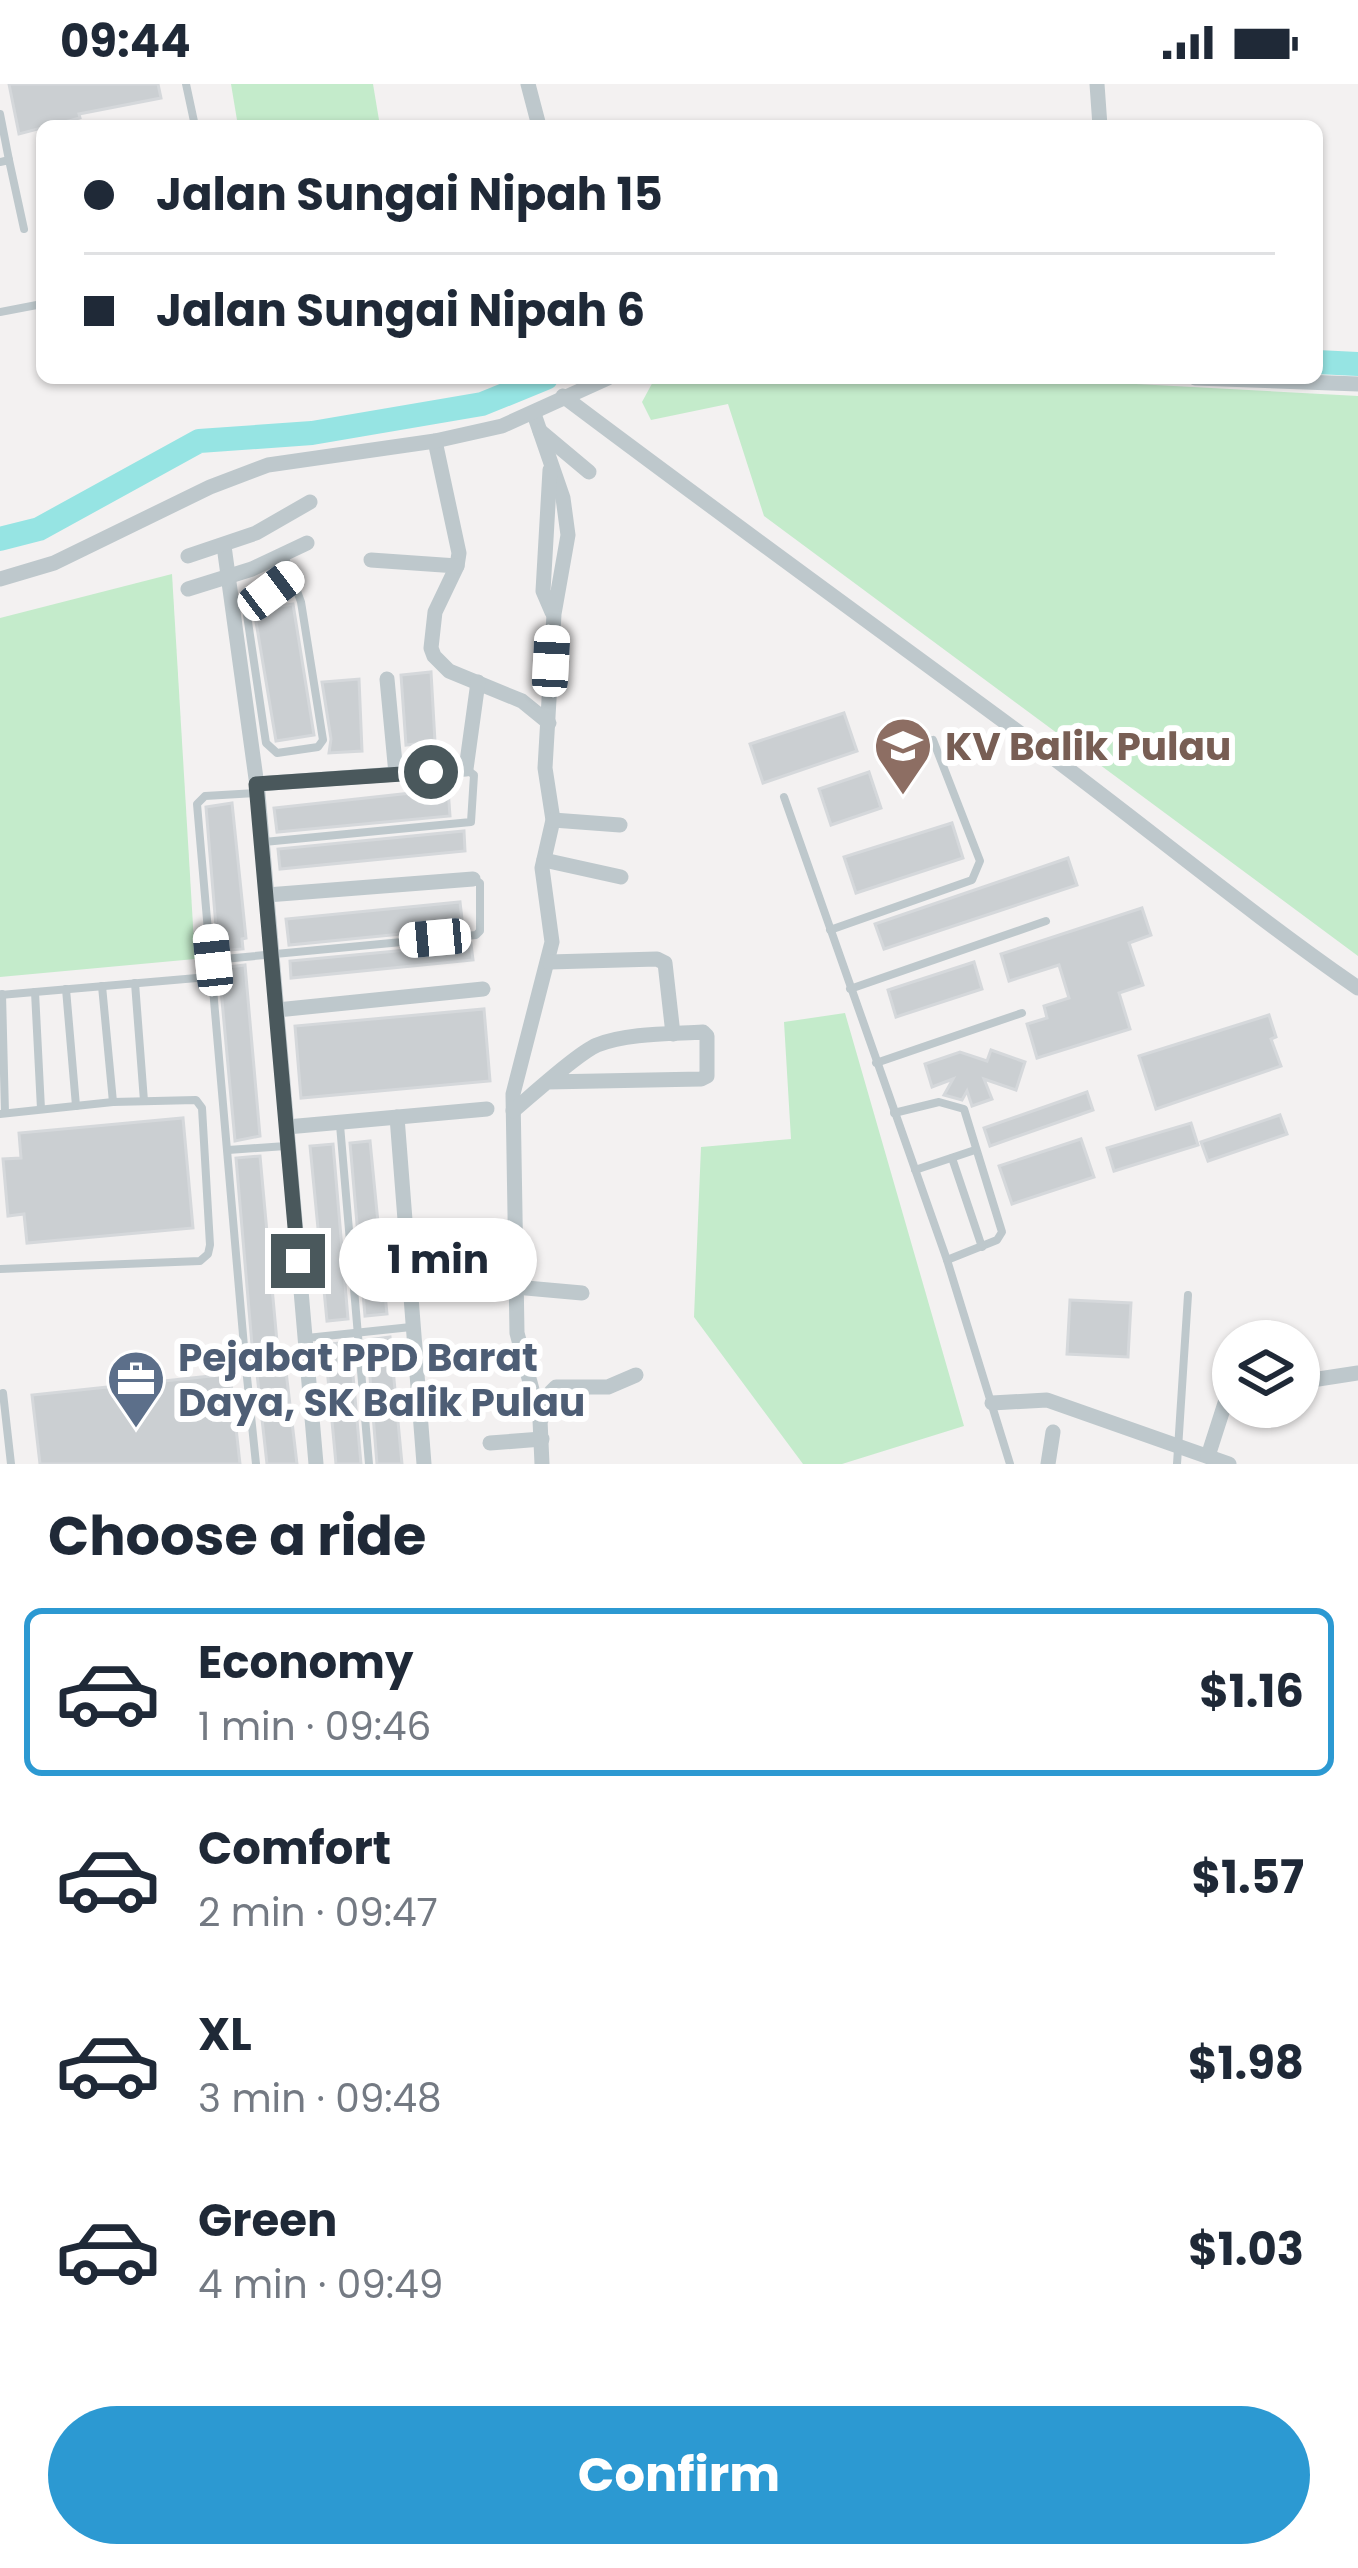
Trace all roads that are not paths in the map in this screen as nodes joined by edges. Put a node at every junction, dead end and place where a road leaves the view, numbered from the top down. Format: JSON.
{"nodes":[{"id":1,"x":186,"y":84,"type":"edge"},
{"id":2,"x":528,"y":84,"type":"edge"},
{"id":3,"x":1097,"y":84,"type":"edge"},
{"id":4,"x":0,"y":114,"type":"edge"},
{"id":5,"x":194,"y":120,"type":"edge"},
{"id":6,"x":537,"y":120,"type":"edge"},
{"id":7,"x":1100,"y":120,"type":"edge"},
{"id":8,"x":4,"y":162,"type":"edge"},
{"id":9,"x":24,"y":230,"type":"dead end"},
{"id":10,"x":36,"y":305,"type":"edge"},
{"id":11,"x":0,"y":312,"type":"edge"},
{"id":12,"x":1323,"y":383,"type":"edge"},
{"id":13,"x":586,"y":384,"type":"edge"},
{"id":14,"x":1358,"y":384,"type":"edge"},
{"id":15,"x":562,"y":396,"type":"junction"},
{"id":16,"x":533,"y":414,"type":"junction"},
{"id":17,"x":540,"y":431,"type":"junction"},
{"id":18,"x":435,"y":441,"type":"junction"},
{"id":19,"x":589,"y":472,"type":"dead end"},
{"id":20,"x":310,"y":502,"type":"dead end"},
{"id":21,"x":307,"y":544,"type":"dead end"},
{"id":22,"x":224,"y":546,"type":"junction"},
{"id":23,"x":284,"y":555,"type":"junction"},
{"id":24,"x":188,"y":556,"type":"dead end"},
{"id":25,"x":371,"y":560,"type":"dead end"},
{"id":26,"x":457,"y":566,"type":"junction"},
{"id":27,"x":291,"y":575,"type":"junction"},
{"id":28,"x":228,"y":577,"type":"junction"},
{"id":29,"x":0,"y":579,"type":"edge"},
{"id":30,"x":188,"y":590,"type":"dead end"},
{"id":31,"x":387,"y":679,"type":"dead end"},
{"id":32,"x":478,"y":682,"type":"junction"},
{"id":33,"x":549,"y":723,"type":"junction"},
{"id":34,"x":933,"y":740,"type":"dead end"},
{"id":35,"x":466,"y":769,"type":"junction"},
{"id":36,"x":396,"y":774,"type":"junction"},
{"id":37,"x":257,"y":789,"type":"junction"},
{"id":38,"x":784,"y":797,"type":"dead end"},
{"id":39,"x":553,"y":820,"type":"junction"},
{"id":40,"x":620,"y":825,"type":"dead end"},
{"id":41,"x":262,"y":842,"type":"junction"},
{"id":42,"x":544,"y":860,"type":"junction"},
{"id":43,"x":621,"y":877,"type":"dead end"},
{"id":44,"x":473,"y":879,"type":"joint"},
{"id":45,"x":267,"y":895,"type":"junction"},
{"id":46,"x":1046,"y":921,"type":"dead end"},
{"id":47,"x":830,"y":930,"type":"junction"},
{"id":48,"x":272,"y":952,"type":"junction"},
{"id":49,"x":213,"y":960,"type":"junction"},
{"id":50,"x":549,"y":962,"type":"junction"},
{"id":51,"x":197,"y":978,"type":"dead end"},
{"id":52,"x":135,"y":983,"type":"junction"},
{"id":53,"x":102,"y":986,"type":"junction"},
{"id":54,"x":1358,"y":988,"type":"edge"},
{"id":55,"x":66,"y":989,"type":"junction"},
{"id":56,"x":483,"y":989,"type":"dead end"},
{"id":57,"x":850,"y":989,"type":"junction"},
{"id":58,"x":34,"y":992,"type":"junction"},
{"id":59,"x":1,"y":994,"type":"edge"},
{"id":60,"x":277,"y":1010,"type":"junction"},
{"id":61,"x":1022,"y":1012,"type":"dead end"},
{"id":62,"x":674,"y":1034,"type":"junction"},
{"id":63,"x":876,"y":1063,"type":"junction"},
{"id":64,"x":547,"y":1082,"type":"junction"},
{"id":65,"x":113,"y":1102,"type":"junction"},
{"id":66,"x":144,"y":1102,"type":"junction"},
{"id":67,"x":76,"y":1106,"type":"junction"},
{"id":68,"x":487,"y":1108,"type":"dead end"},
{"id":69,"x":41,"y":1109,"type":"junction"},
{"id":70,"x":513,"y":1111,"type":"junction"},
{"id":71,"x":3,"y":1113,"type":"edge"},
{"id":72,"x":894,"y":1113,"type":"junction"},
{"id":73,"x":397,"y":1117,"type":"junction"},
{"id":74,"x":340,"y":1122,"type":"junction"},
{"id":75,"x":287,"y":1127,"type":"junction"},
{"id":76,"x":289,"y":1145,"type":"junction"},
{"id":77,"x":228,"y":1150,"type":"junction"},
{"id":78,"x":975,"y":1150,"type":"junction"},
{"id":79,"x":952,"y":1158,"type":"junction"},
{"id":80,"x":915,"y":1170,"type":"junction"},
{"id":81,"x":982,"y":1247,"type":"junction"},
{"id":82,"x":947,"y":1260,"type":"junction"},
{"id":83,"x":0,"y":1269,"type":"edge"},
{"id":84,"x":515,"y":1287,"type":"junction"},
{"id":85,"x":582,"y":1293,"type":"dead end"},
{"id":86,"x":1188,"y":1294,"type":"dead end"},
{"id":87,"x":413,"y":1327,"type":"junction"},
{"id":88,"x":359,"y":1333,"type":"junction"},
{"id":89,"x":306,"y":1346,"type":"junction"},
{"id":90,"x":245,"y":1358,"type":"junction"},
{"id":91,"x":1358,"y":1372,"type":"edge"},
{"id":92,"x":636,"y":1375,"type":"dead end"},
{"id":93,"x":1320,"y":1378,"type":"edge"},
{"id":94,"x":3,"y":1393,"type":"dead end"},
{"id":95,"x":992,"y":1403,"type":"junction"},
{"id":96,"x":540,"y":1420,"type":"junction"},
{"id":97,"x":1217,"y":1428,"type":"edge"},
{"id":98,"x":1053,"y":1432,"type":"dead end"},
{"id":99,"x":542,"y":1439,"type":"junction"},
{"id":100,"x":490,"y":1444,"type":"dead end"},
{"id":101,"x":1181,"y":1444,"type":"junction"},
{"id":102,"x":1208,"y":1456,"type":"junction"},
{"id":103,"x":7,"y":1463,"type":"edge"},
{"id":104,"x":256,"y":1464,"type":"edge"},
{"id":105,"x":316,"y":1464,"type":"edge"},
{"id":106,"x":369,"y":1464,"type":"edge"},
{"id":107,"x":424,"y":1464,"type":"edge"},
{"id":108,"x":542,"y":1464,"type":"edge"},
{"id":109,"x":1010,"y":1464,"type":"edge"},
{"id":110,"x":1048,"y":1464,"type":"edge"},
{"id":111,"x":1177,"y":1464,"type":"edge"},
{"id":112,"x":1229,"y":1464,"type":"edge"}],
"edges":[{"from":1,"to":5,"type":"lane"},
{"from":2,"to":6,"type":"street"},
{"from":3,"to":7,"type":"street"},
{"from":4,"to":8,"type":"lane"},
{"from":8,"to":9,"type":"lane"},
{"from":10,"to":11,"type":"lane"},
{"from":12,"to":14,"type":"street"},
{"from":13,"to":15,"type":"street"},
{"from":15,"to":16,"type":"street"},
{"from":15,"to":54,"type":"street"},
{"from":16,"to":17,"type":"street"},
{"from":16,"to":18,"type":"street"},
{"from":17,"to":19,"type":"street"},
{"from":17,"to":33,"type":"street"},
{"from":18,"to":26,"type":"street"},
{"from":18,"to":29,"type":"street"},
{"from":20,"to":22,"type":"street"},
{"from":21,"to":23,"type":"street"},
{"from":22,"to":24,"type":"street"},
{"from":22,"to":28,"type":"street"},
{"from":23,"to":27,"type":"lane"},
{"from":23,"to":28,"type":"street"},
{"from":25,"to":26,"type":"street"},
{"from":26,"to":32,"type":"street"},
{"from":27,"to":27,"type":"lane"},
{"from":28,"to":30,"type":"street"},
{"from":28,"to":37,"type":"street"},
{"from":31,"to":36,"type":"street"},
{"from":32,"to":33,"type":"street"},
{"from":32,"to":35,"type":"street"},
{"from":33,"to":39,"type":"street"},
{"from":34,"to":47,"type":"lane"},
{"from":35,"to":36,"type":"street"},
{"from":35,"to":41,"type":"lane"},
{"from":36,"to":37,"type":"street"},
{"from":37,"to":41,"type":"street"},
{"from":37,"to":49,"type":"lane"},
{"from":38,"to":47,"type":"lane"},
{"from":39,"to":40,"type":"street"},
{"from":39,"to":42,"type":"street"},
{"from":41,"to":45,"type":"street"},
{"from":42,"to":43,"type":"street"},
{"from":42,"to":50,"type":"street"},
{"from":44,"to":45,"type":"street"},
{"from":44,"to":48,"type":"lane"},
{"from":45,"to":48,"type":"street"},
{"from":46,"to":57,"type":"lane"},
{"from":47,"to":57,"type":"lane"},
{"from":48,"to":49,"type":"lane"},
{"from":48,"to":60,"type":"street"},
{"from":49,"to":77,"type":"lane"},
{"from":50,"to":62,"type":"street"},
{"from":50,"to":70,"type":"street"},
{"from":51,"to":52,"type":"lane"},
{"from":52,"to":53,"type":"lane"},
{"from":52,"to":66,"type":"lane"},
{"from":53,"to":55,"type":"lane"},
{"from":53,"to":65,"type":"lane"},
{"from":55,"to":58,"type":"lane"},
{"from":55,"to":67,"type":"lane"},
{"from":56,"to":60,"type":"street"},
{"from":57,"to":63,"type":"lane"},
{"from":58,"to":59,"type":"lane"},
{"from":58,"to":69,"type":"lane"},
{"from":59,"to":71,"type":"lane"},
{"from":60,"to":75,"type":"street"},
{"from":61,"to":63,"type":"lane"},
{"from":62,"to":64,"type":"street"},
{"from":62,"to":64,"type":"street"},
{"from":63,"to":72,"type":"lane"},
{"from":64,"to":70,"type":"street"},
{"from":65,"to":66,"type":"lane"},
{"from":65,"to":67,"type":"lane"},
{"from":66,"to":83,"type":"lane"},
{"from":67,"to":69,"type":"lane"},
{"from":68,"to":73,"type":"street"},
{"from":69,"to":71,"type":"lane"},
{"from":70,"to":84,"type":"street"},
{"from":72,"to":78,"type":"lane"},
{"from":72,"to":80,"type":"lane"},
{"from":73,"to":74,"type":"street"},
{"from":73,"to":87,"type":"street"},
{"from":74,"to":75,"type":"street"},
{"from":74,"to":88,"type":"lane"},
{"from":75,"to":76,"type":"street"},
{"from":76,"to":77,"type":"lane"},
{"from":76,"to":89,"type":"street"},
{"from":77,"to":90,"type":"lane"},
{"from":78,"to":79,"type":"lane"},
{"from":78,"to":81,"type":"lane"},
{"from":79,"to":80,"type":"lane"},
{"from":79,"to":81,"type":"lane"},
{"from":80,"to":82,"type":"lane"},
{"from":81,"to":82,"type":"lane"},
{"from":82,"to":95,"type":"lane"},
{"from":84,"to":85,"type":"street"},
{"from":84,"to":96,"type":"street"},
{"from":86,"to":101,"type":"lane"},
{"from":87,"to":88,"type":"lane"},
{"from":87,"to":107,"type":"street"},
{"from":88,"to":89,"type":"lane"},
{"from":88,"to":106,"type":"lane"},
{"from":89,"to":90,"type":"lane"},
{"from":89,"to":105,"type":"street"},
{"from":90,"to":104,"type":"lane"},
{"from":91,"to":93,"type":"street"},
{"from":92,"to":96,"type":"street"},
{"from":94,"to":103,"type":"lane"},
{"from":95,"to":101,"type":"street"},
{"from":95,"to":109,"type":"lane"},
{"from":96,"to":99,"type":"street"},
{"from":97,"to":102,"type":"street"},
{"from":98,"to":110,"type":"street"},
{"from":99,"to":100,"type":"street"},
{"from":99,"to":108,"type":"street"},
{"from":101,"to":102,"type":"street"},
{"from":101,"to":111,"type":"lane"},
{"from":102,"to":112,"type":"street"}]}
